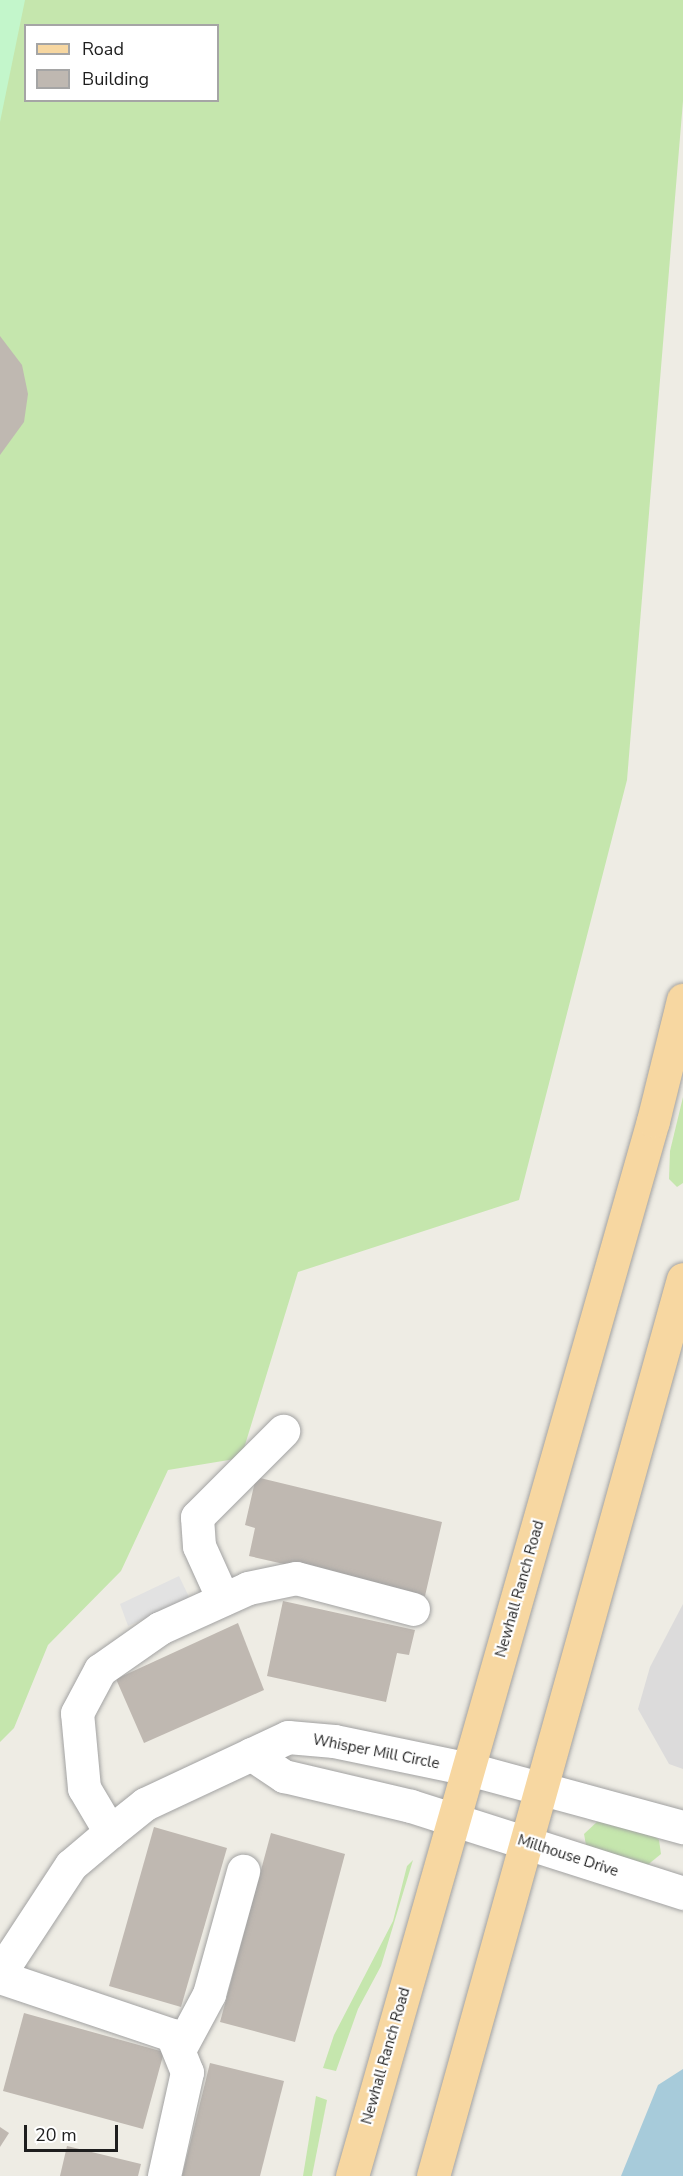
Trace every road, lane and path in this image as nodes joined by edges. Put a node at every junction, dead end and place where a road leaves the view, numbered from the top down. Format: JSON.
{"nodes":[{"id":1,"x":683,"y":1000,"type":"edge"},
{"id":2,"x":683,"y":1279,"type":"edge"},
{"id":3,"x":283,"y":1431,"type":"dead end"},
{"id":4,"x":223,"y":1599,"type":"junction"},
{"id":5,"x":413,"y":1609,"type":"dead end"},
{"id":6,"x":250,"y":1754,"type":"junction"},
{"id":7,"x":469,"y":1769,"type":"junction"},
{"id":8,"x":539,"y":1789,"type":"junction"},
{"id":9,"x":454,"y":1819,"type":"junction"},
{"id":10,"x":683,"y":1827,"type":"edge"},
{"id":11,"x":111,"y":1832,"type":"junction"},
{"id":12,"x":525,"y":1841,"type":"junction"},
{"id":13,"x":243,"y":1871,"type":"dead end"},
{"id":14,"x":683,"y":1893,"type":"edge"},
{"id":15,"x":0,"y":1975,"type":"edge"},
{"id":16,"x":179,"y":2050,"type":"junction"},
{"id":17,"x":164,"y":2176,"type":"edge"},
{"id":18,"x":352,"y":2176,"type":"edge"},
{"id":19,"x":433,"y":2176,"type":"edge"}],
"edges":[{"from":1,"to":7,"type":"main road","name":"Newhall Ranch Road"},
{"from":2,"to":8,"type":"main road"},
{"from":3,"to":4,"type":"street"},
{"from":4,"to":5,"type":"street"},
{"from":4,"to":11,"type":"street"},
{"from":6,"to":7,"type":"street","name":"Whisper Mill Circle"},
{"from":6,"to":9,"type":"street"},
{"from":6,"to":11,"type":"street","name":"Whisper Mill Circle"},
{"from":7,"to":8,"type":"street"},
{"from":7,"to":9,"type":"main road","name":"Newhall Ranch Road"},
{"from":8,"to":10,"type":"street"},
{"from":8,"to":12,"type":"main road"},
{"from":9,"to":12,"type":"street","name":"Millhouse Drive"},
{"from":9,"to":18,"type":"main road","name":"Newhall Ranch Road"},
{"from":11,"to":15,"type":"street","name":"Whisper Mill Circle"},
{"from":12,"to":14,"type":"street","name":"Millhouse Drive"},
{"from":12,"to":19,"type":"main road"},
{"from":13,"to":16,"type":"street"},
{"from":15,"to":16,"type":"street"},
{"from":16,"to":17,"type":"street"}]}
